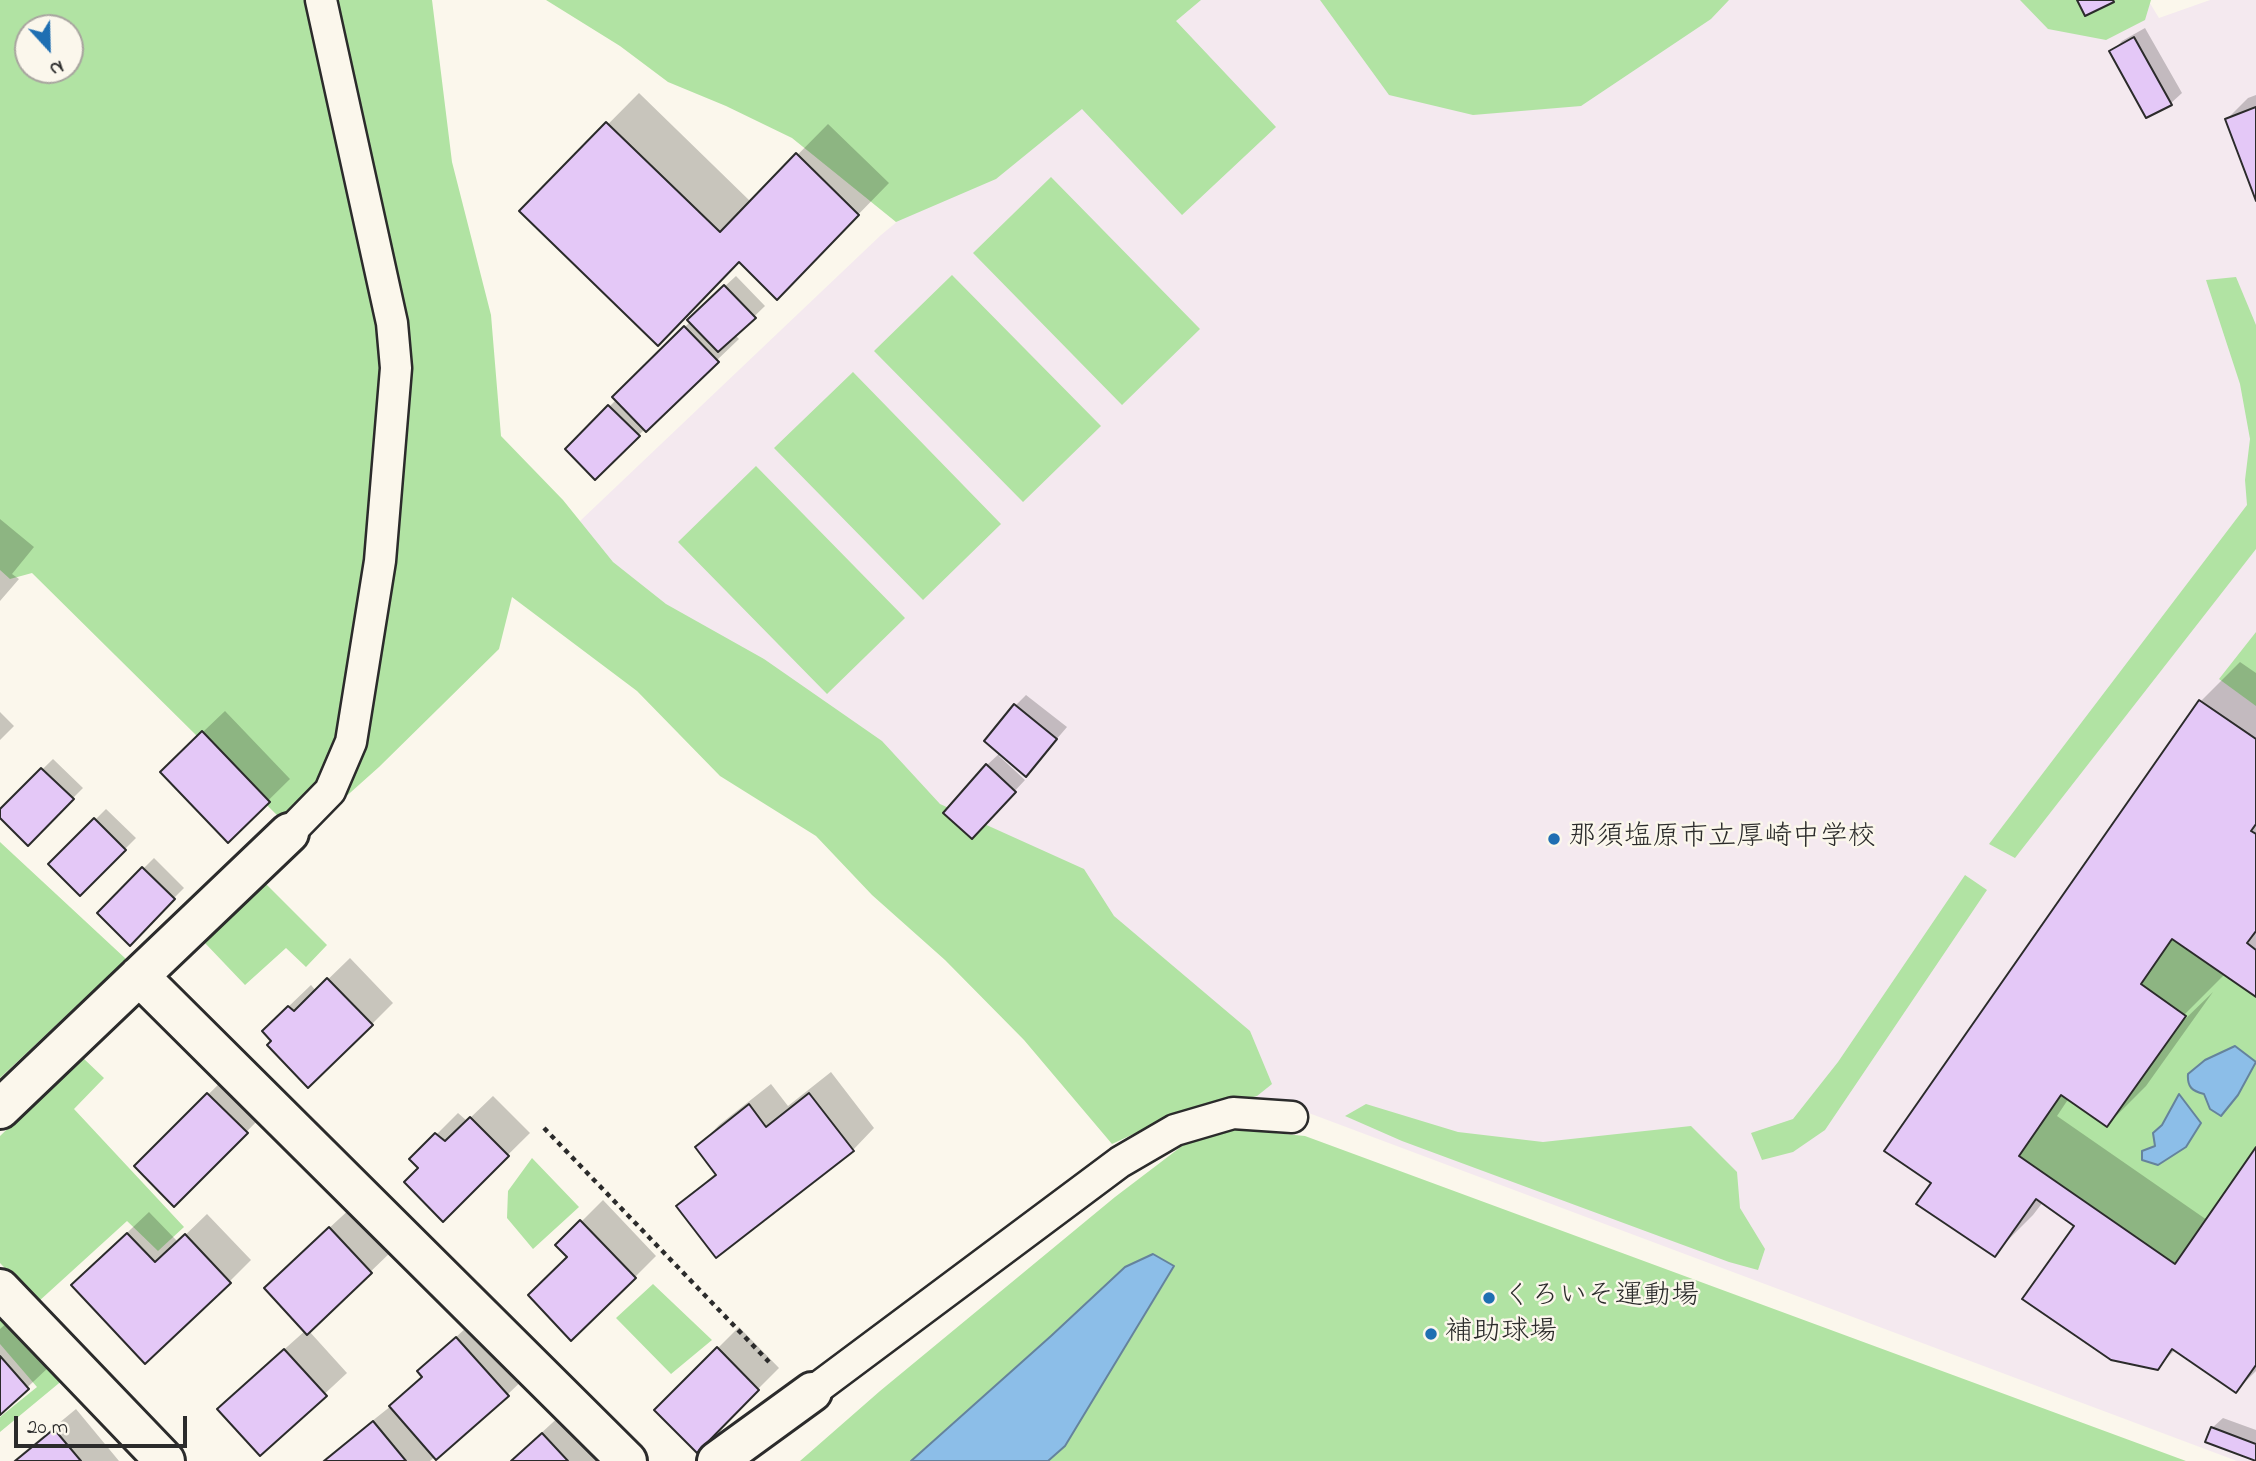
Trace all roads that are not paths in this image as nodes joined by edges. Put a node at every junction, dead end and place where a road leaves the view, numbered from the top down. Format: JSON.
{"nodes":[{"id":1,"x":321,"y":0,"type":"edge"},
{"id":2,"x":289,"y":833,"type":"joint"},
{"id":3,"x":139,"y":976,"type":"junction"},
{"id":4,"x":0,"y":1109,"type":"edge"},
{"id":5,"x":1292,"y":1117,"type":"dead end"},
{"id":6,"x":0,"y":1289,"type":"edge"},
{"id":7,"x":808,"y":1395,"type":"joint"},
{"id":8,"x":164,"y":1461,"type":"edge"},
{"id":9,"x":627,"y":1461,"type":"edge"},
{"id":10,"x":717,"y":1461,"type":"edge"}],
"edges":[{"from":1,"to":2,"type":"lane"},
{"from":2,"to":3,"type":"street"},
{"from":3,"to":4,"type":"street"},
{"from":3,"to":9,"type":"street"},
{"from":5,"to":7,"type":"lane"},
{"from":6,"to":8,"type":"street"},
{"from":7,"to":10,"type":"street"}]}
